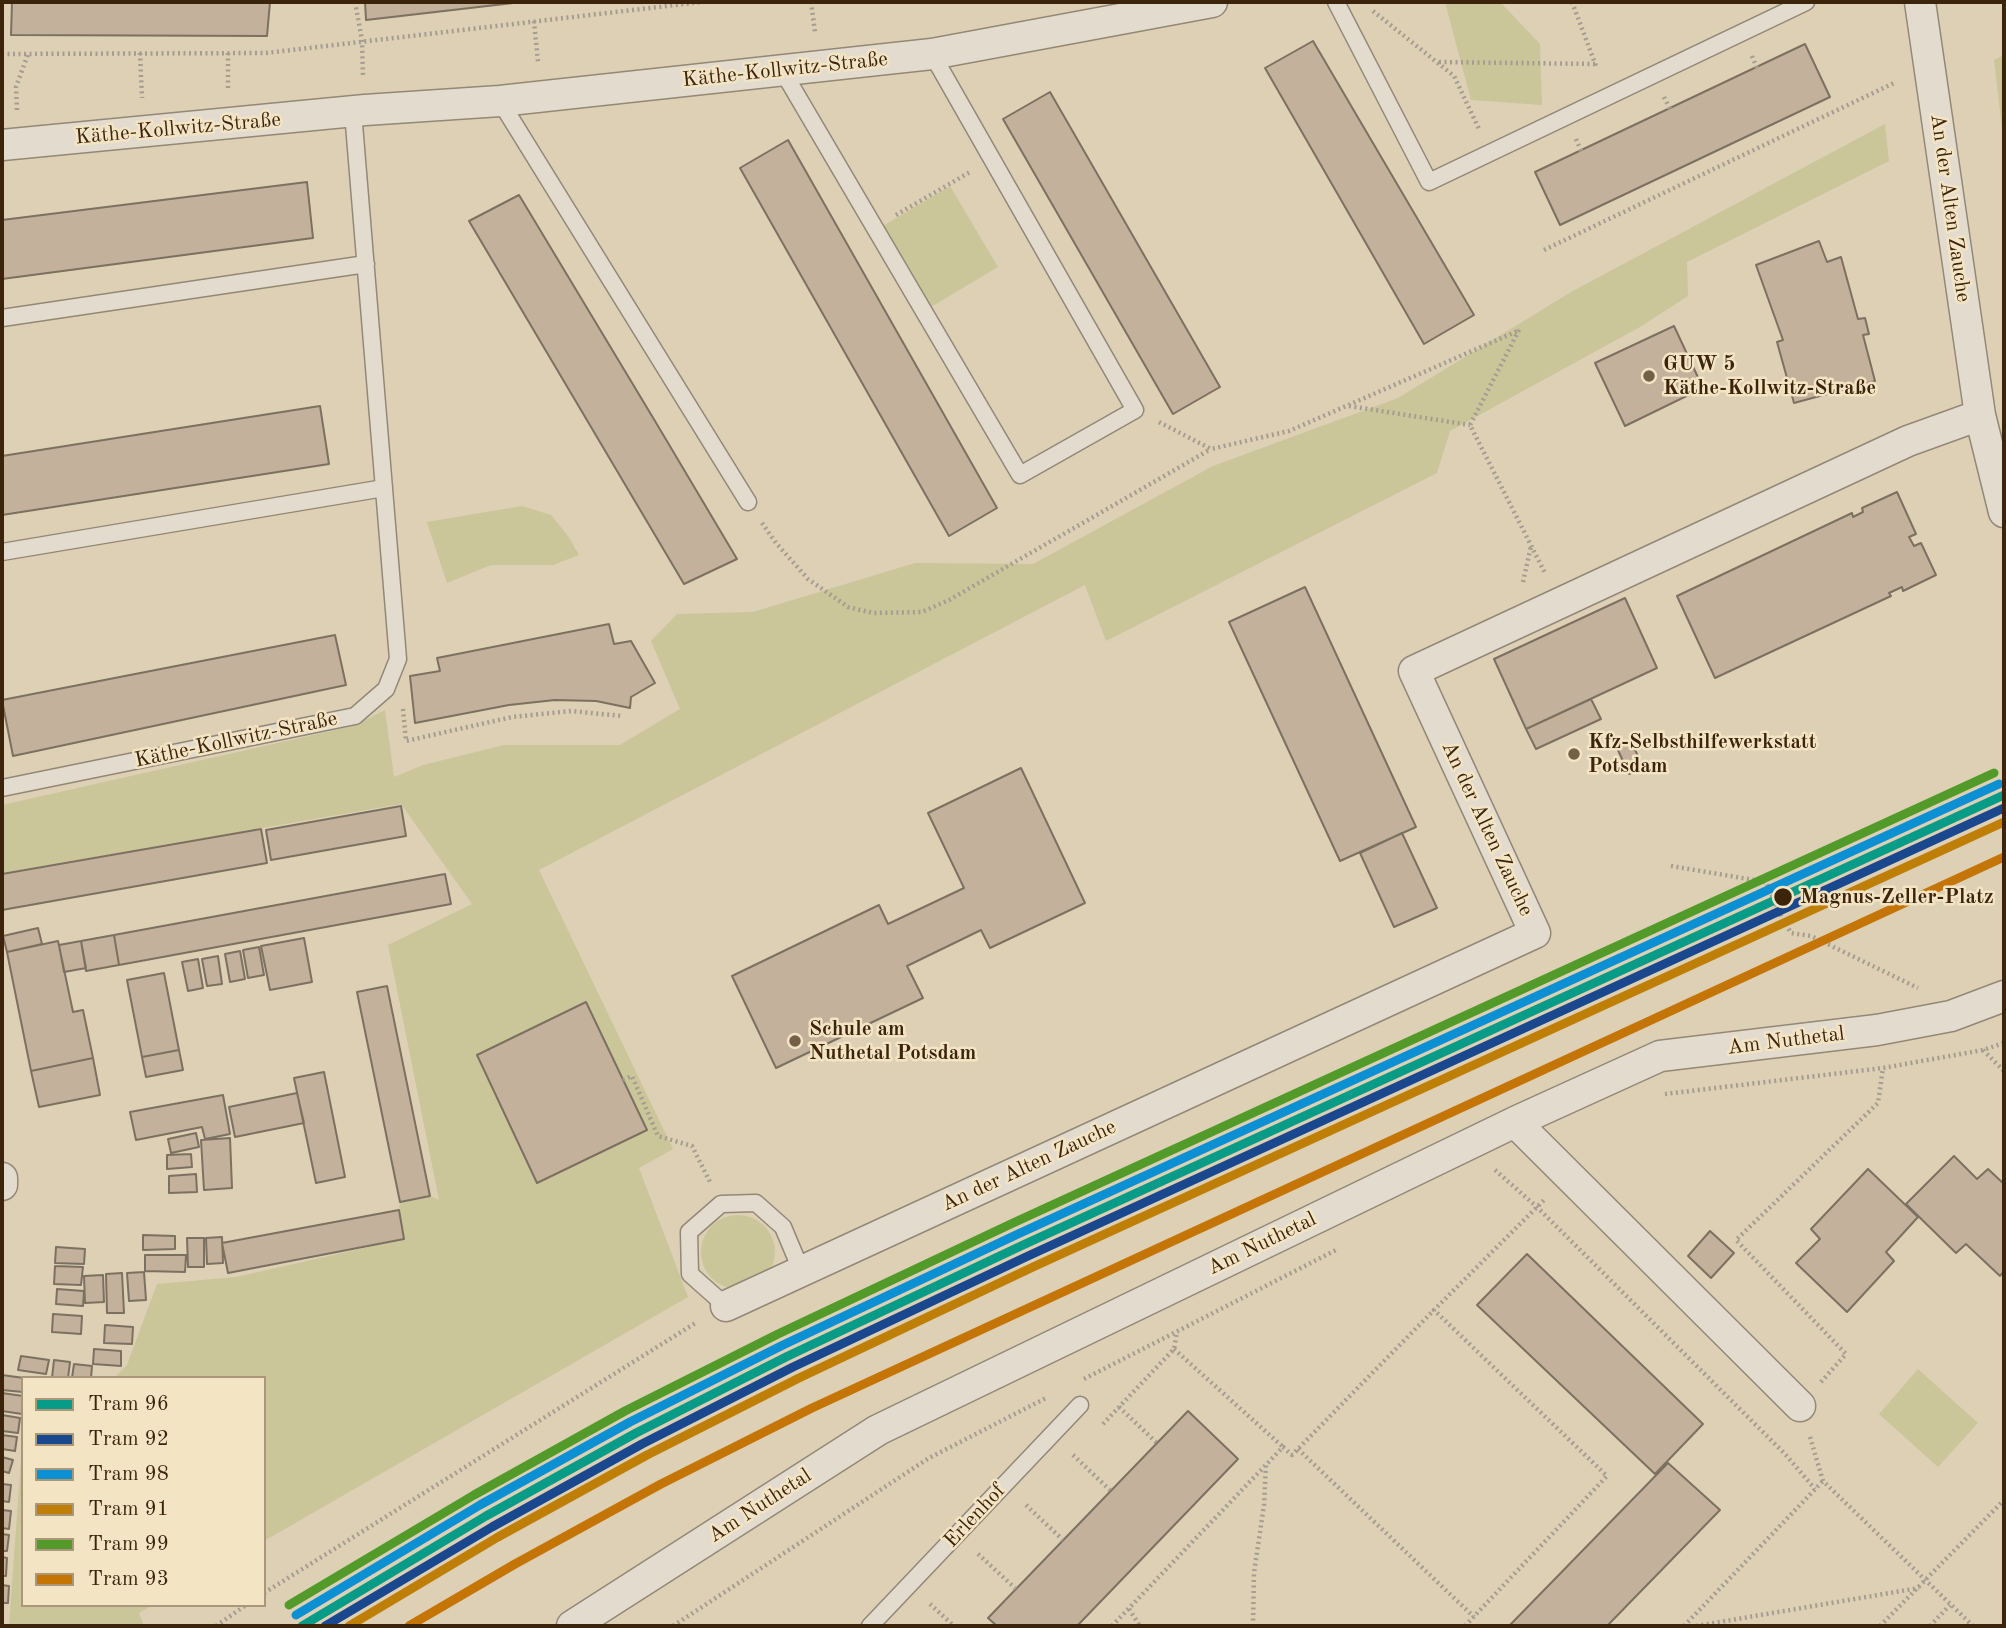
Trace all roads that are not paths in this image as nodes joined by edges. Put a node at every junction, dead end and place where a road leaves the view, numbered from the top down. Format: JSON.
{"nodes":[{"id":1,"x":1212,"y":2,"type":"edge"},
{"id":2,"x":1336,"y":2,"type":"edge"},
{"id":3,"x":1806,"y":2,"type":"edge"},
{"id":4,"x":1920,"y":2,"type":"edge"},
{"id":5,"x":932,"y":54,"type":"junction"},
{"id":6,"x":782,"y":70,"type":"junction"},
{"id":7,"x":500,"y":101,"type":"junction"},
{"id":8,"x":359,"y":111,"type":"junction"},
{"id":9,"x":10,"y":145,"type":"edge"},
{"id":10,"x":366,"y":264,"type":"junction"},
{"id":11,"x":2,"y":318,"type":"edge"},
{"id":12,"x":1980,"y":415,"type":"junction"},
{"id":13,"x":384,"y":488,"type":"junction"},
{"id":14,"x":748,"y":502,"type":"road end"},
{"id":15,"x":2004,"y":512,"type":"edge"},
{"id":16,"x":2,"y":552,"type":"edge"},
{"id":17,"x":2,"y":788,"type":"edge"},
{"id":18,"x":2004,"y":996,"type":"edge"},
{"id":19,"x":1515,"y":1122,"type":"junction"},
{"id":20,"x":2,"y":1178,"type":"edge"},
{"id":21,"x":2,"y":1185,"type":"edge"},
{"id":22,"x":801,"y":1270,"type":"junction"},
{"id":23,"x":726,"y":1306,"type":"joint"},
{"id":24,"x":1080,"y":1405,"type":"dead end"},
{"id":25,"x":1800,"y":1406,"type":"road end"},
{"id":26,"x":572,"y":1626,"type":"edge"},
{"id":27,"x":870,"y":1626,"type":"edge"}],
"edges":[{"from":1,"to":5,"type":"street","name":"Käthe-Kollwitz-Straße"},
{"from":2,"to":3,"type":"lane"},
{"from":4,"to":12,"type":"street","name":"An der Alten Zauche"},
{"from":5,"to":6,"type":"street","name":"Käthe-Kollwitz-Straße"},
{"from":5,"to":6,"type":"lane"},
{"from":6,"to":7,"type":"street","name":"Käthe-Kollwitz-Straße"},
{"from":7,"to":8,"type":"street","name":"Käthe-Kollwitz-Straße"},
{"from":7,"to":14,"type":"lane"},
{"from":8,"to":9,"type":"street","name":"Käthe-Kollwitz-Straße"},
{"from":8,"to":10,"type":"lane","name":"Käthe-Kollwitz-Straße"},
{"from":10,"to":11,"type":"lane"},
{"from":10,"to":13,"type":"lane","name":"Käthe-Kollwitz-Straße"},
{"from":12,"to":15,"type":"street","name":"An der Alten Zauche"},
{"from":12,"to":22,"type":"street","name":"An der Alten Zauche"},
{"from":13,"to":16,"type":"lane"},
{"from":13,"to":17,"type":"lane","name":"Käthe-Kollwitz-Straße"},
{"from":18,"to":19,"type":"street","name":"Am Nuthetal"},
{"from":19,"to":25,"type":"street"},
{"from":19,"to":26,"type":"street","name":"Am Nuthetal"},
{"from":20,"to":21,"type":"street"},
{"from":22,"to":23,"type":"street","name":"An der Alten Zauche"},
{"from":22,"to":23,"type":"lane"},
{"from":24,"to":27,"type":"lane","name":"Erlenhof"}]}
